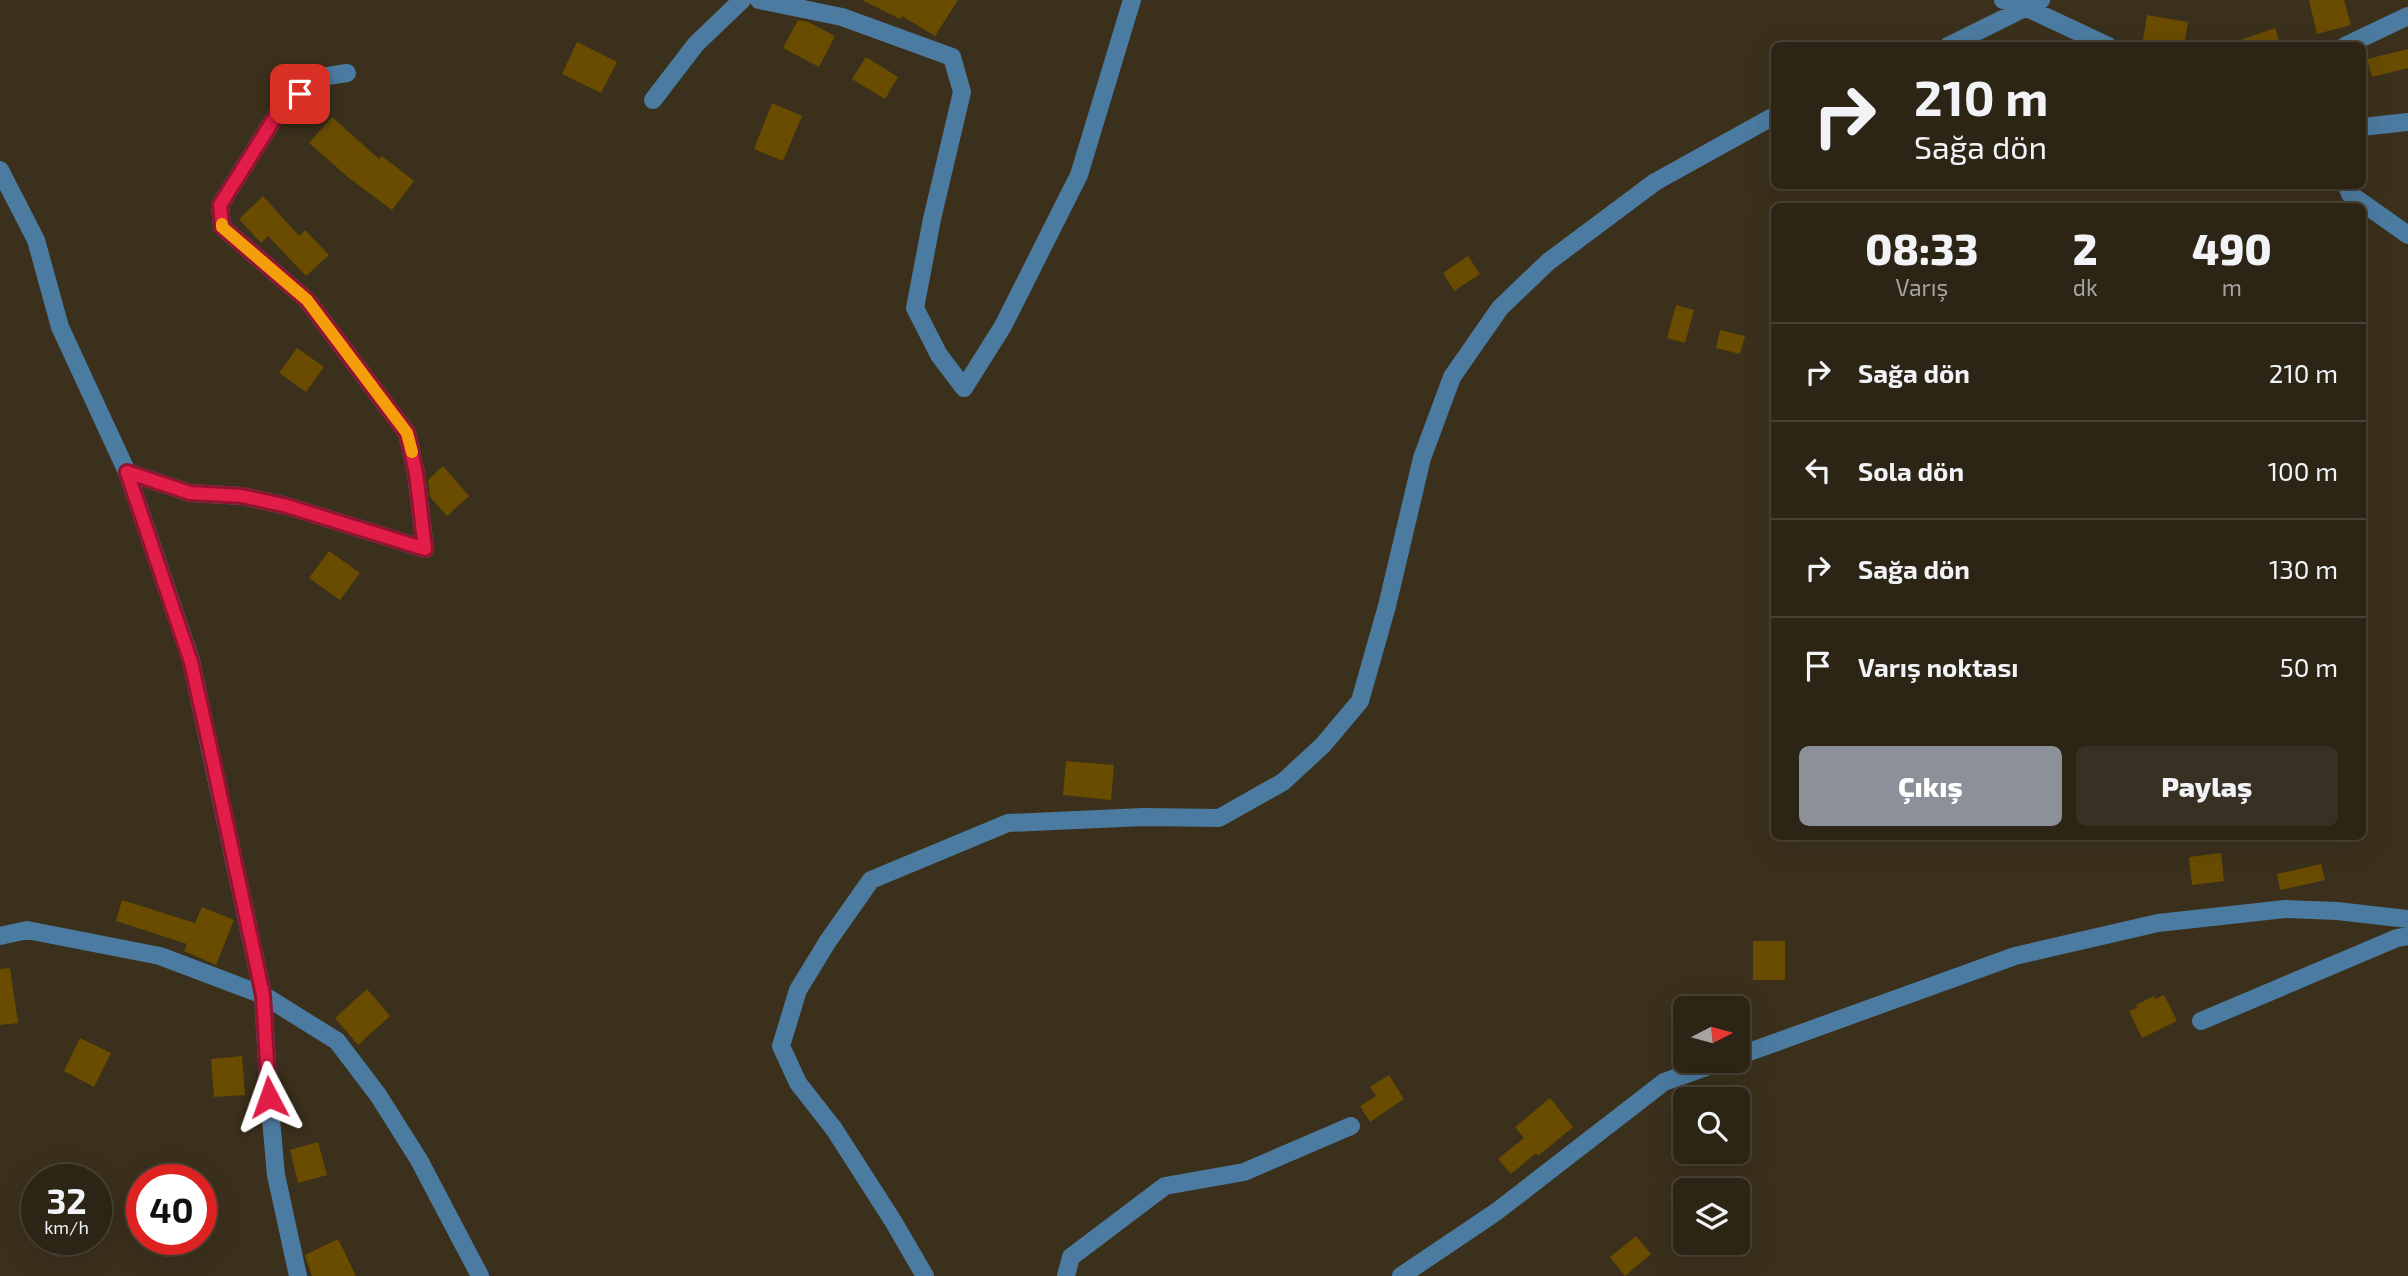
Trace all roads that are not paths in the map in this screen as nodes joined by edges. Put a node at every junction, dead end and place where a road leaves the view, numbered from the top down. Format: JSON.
{"nodes":[{"id":1,"x":741,"y":0,"type":"edge"},
{"id":2,"x":759,"y":0,"type":"edge"},
{"id":3,"x":1132,"y":0,"type":"edge"},
{"id":4,"x":2003,"y":0,"type":"edge"},
{"id":5,"x":784,"y":3,"type":"edge"},
{"id":6,"x":2033,"y":4,"type":"edge"},
{"id":7,"x":2408,"y":16,"type":"edge"},
{"id":8,"x":1956,"y":42,"type":"edge"},
{"id":9,"x":2101,"y":42,"type":"edge"},
{"id":10,"x":2353,"y":42,"type":"edge"},
{"id":11,"x":347,"y":73,"type":"dead end"},
{"id":12,"x":653,"y":100,"type":"dead end"},
{"id":13,"x":1771,"y":118,"type":"edge"},
{"id":14,"x":2408,"y":122,"type":"edge"},
{"id":15,"x":2366,"y":127,"type":"edge"},
{"id":16,"x":0,"y":170,"type":"edge"},
{"id":17,"x":2348,"y":189,"type":"edge"},
{"id":18,"x":2363,"y":203,"type":"edge"},
{"id":19,"x":2366,"y":205,"type":"edge"},
{"id":20,"x":2408,"y":235,"type":"edge"},
{"id":21,"x":127,"y":472,"type":"junction"},
{"id":22,"x":2408,"y":919,"type":"edge"},
{"id":23,"x":0,"y":936,"type":"edge"},
{"id":24,"x":2408,"y":936,"type":"edge"},
{"id":25,"x":263,"y":995,"type":"junction"},
{"id":26,"x":2201,"y":1021,"type":"dead end"},
{"id":27,"x":1750,"y":1052,"type":"edge"},
{"id":28,"x":1689,"y":1073,"type":"edge"},
{"id":29,"x":1350,"y":1126,"type":"dead end"},
{"id":30,"x":298,"y":1276,"type":"edge"},
{"id":31,"x":480,"y":1276,"type":"edge"},
{"id":32,"x":925,"y":1276,"type":"edge"},
{"id":33,"x":1066,"y":1276,"type":"edge"},
{"id":34,"x":1401,"y":1276,"type":"edge"}],
"edges":[{"from":1,"to":12,"type":"street"},
{"from":2,"to":5,"type":"street"},
{"from":3,"to":5,"type":"street"},
{"from":4,"to":6,"type":"street"},
{"from":6,"to":8,"type":"street"},
{"from":6,"to":9,"type":"street"},
{"from":7,"to":10,"type":"street"},
{"from":11,"to":21,"type":"street"},
{"from":13,"to":32,"type":"street"},
{"from":14,"to":15,"type":"street"},
{"from":16,"to":21,"type":"street"},
{"from":17,"to":18,"type":"street"},
{"from":19,"to":20,"type":"street"},
{"from":21,"to":25,"type":"street"},
{"from":22,"to":27,"type":"street"},
{"from":23,"to":25,"type":"street"},
{"from":24,"to":26,"type":"street"},
{"from":25,"to":30,"type":"street"},
{"from":25,"to":31,"type":"street"},
{"from":28,"to":34,"type":"street"},
{"from":29,"to":33,"type":"street"}]}
